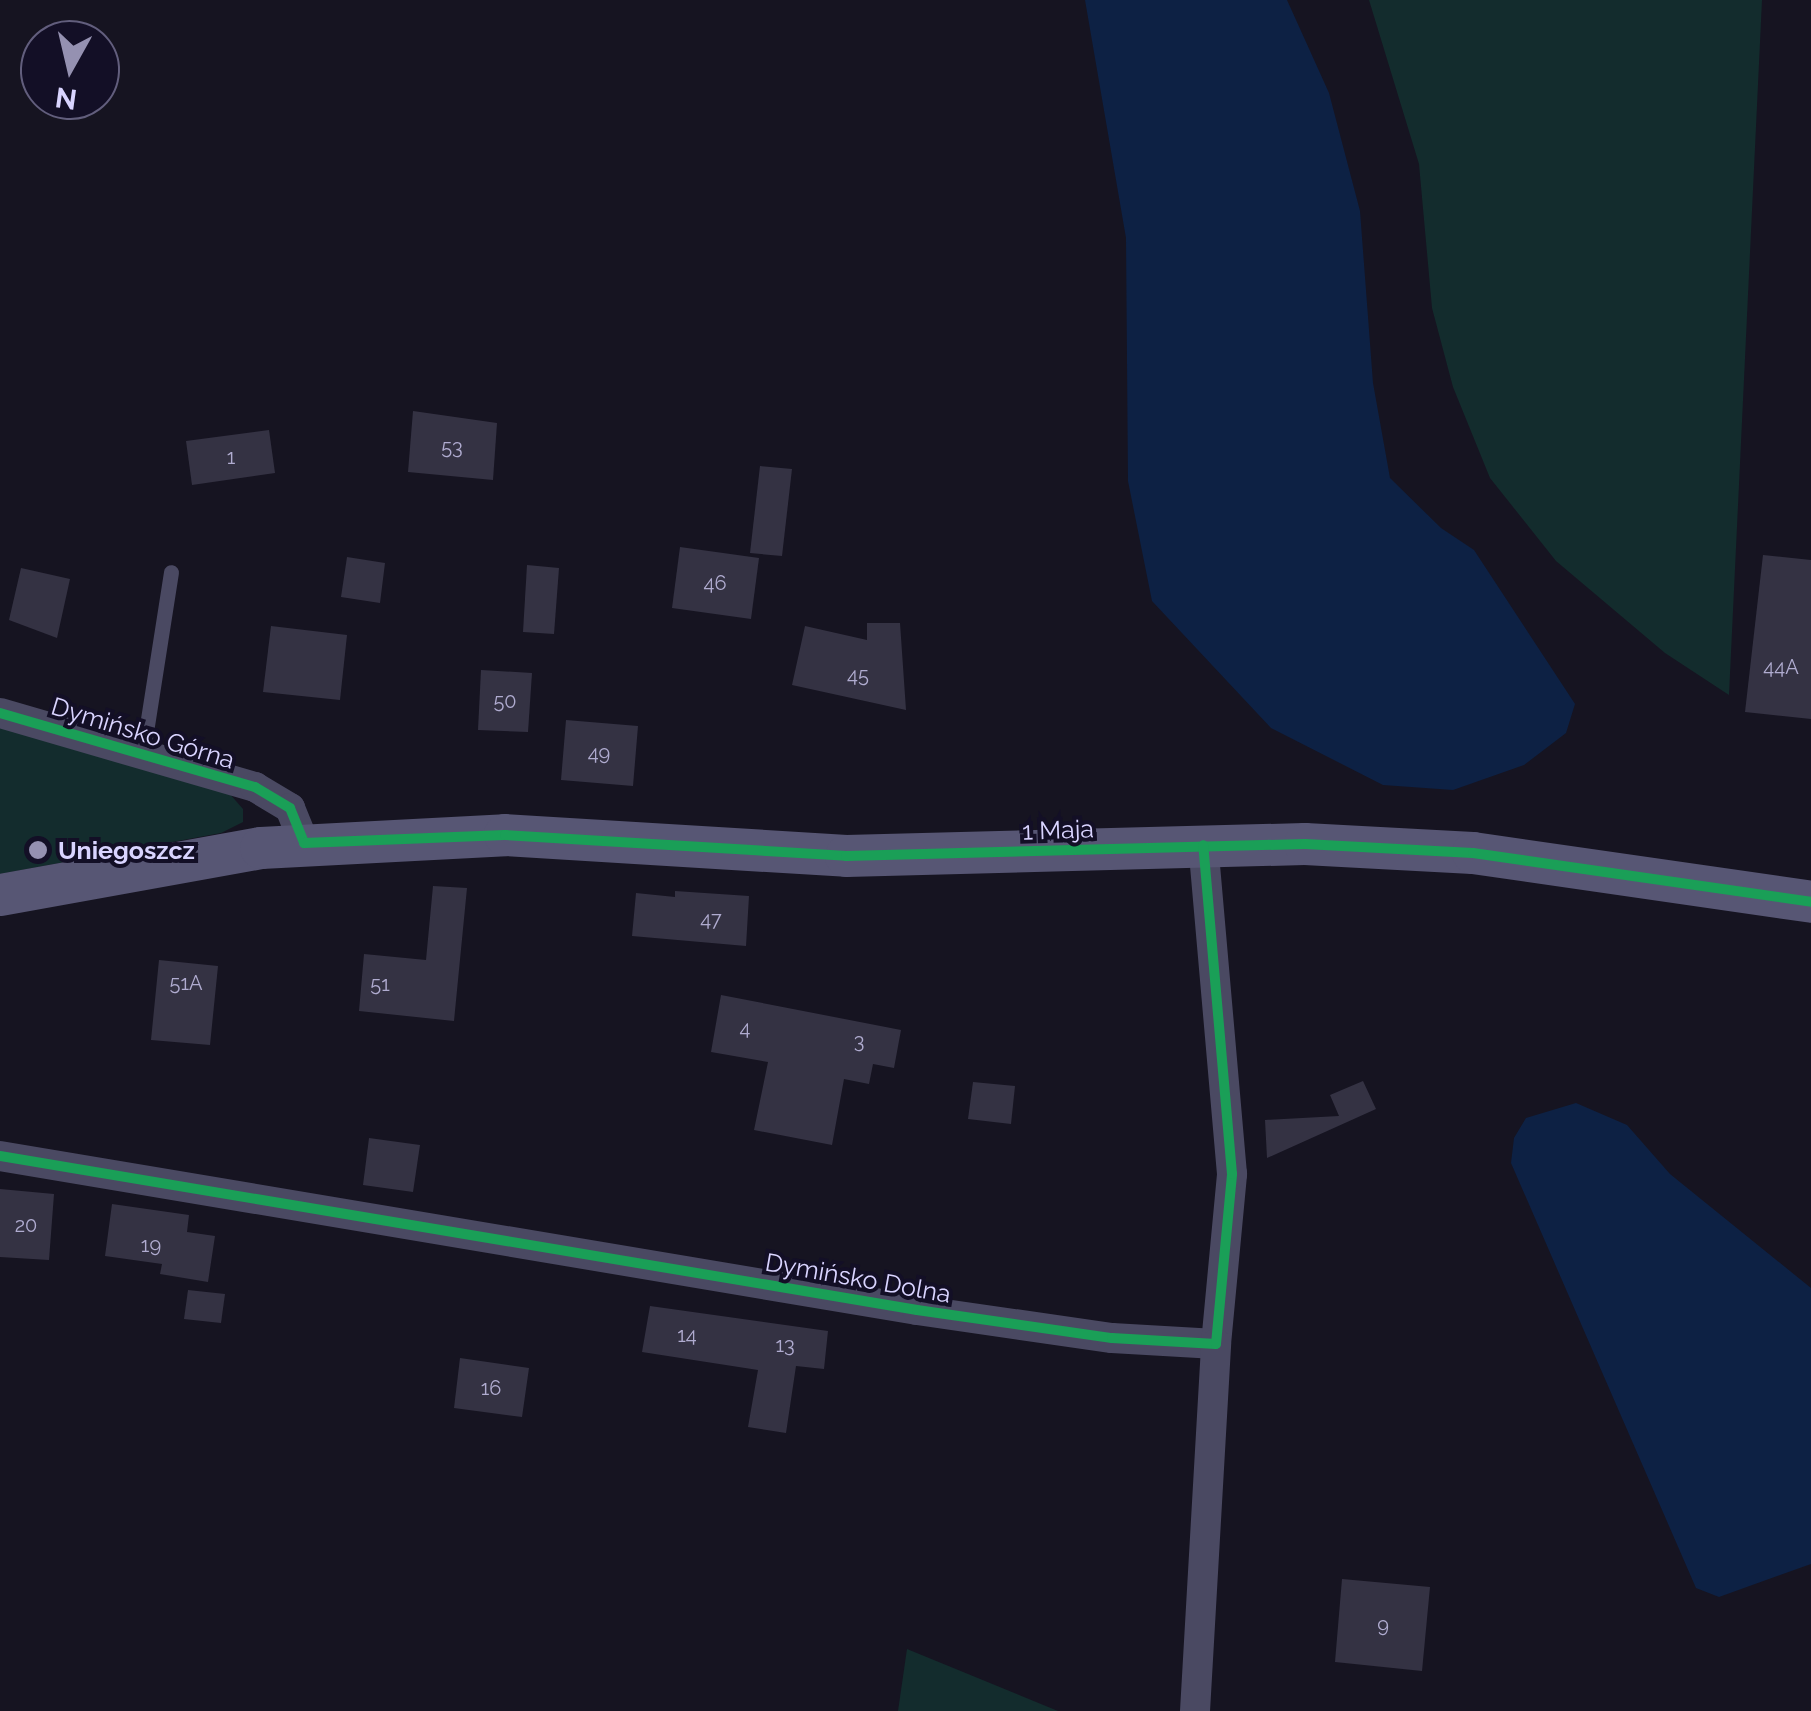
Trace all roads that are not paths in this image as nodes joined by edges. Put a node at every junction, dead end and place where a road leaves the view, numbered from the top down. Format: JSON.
{"nodes":[{"id":1,"x":170,"y":572,"type":"dead end"},
{"id":2,"x":0,"y":713,"type":"edge"},
{"id":3,"x":143,"y":750,"type":"junction"},
{"id":4,"x":304,"y":843,"type":"junction"},
{"id":5,"x":1203,"y":844,"type":"junction"},
{"id":6,"x":0,"y":895,"type":"edge"},
{"id":7,"x":1811,"y":902,"type":"edge"},
{"id":8,"x":0,"y":1156,"type":"edge"},
{"id":9,"x":1216,"y":1344,"type":"junction"},
{"id":10,"x":1195,"y":1711,"type":"edge"}],
"edges":[{"from":1,"to":3,"type":"lane"},
{"from":2,"to":3,"type":"street","name":"Dymińsko Górna"},
{"from":3,"to":4,"type":"street","name":"Dymińsko Górna"},
{"from":4,"to":5,"type":"street","name":"1 Maja"},
{"from":4,"to":6,"type":"street","name":"1 Maja"},
{"from":5,"to":7,"type":"street","name":"1 Maja"},
{"from":5,"to":9,"type":"street"},
{"from":8,"to":9,"type":"street","name":"Dymińsko Dolna"},
{"from":9,"to":10,"type":"street"}]}
